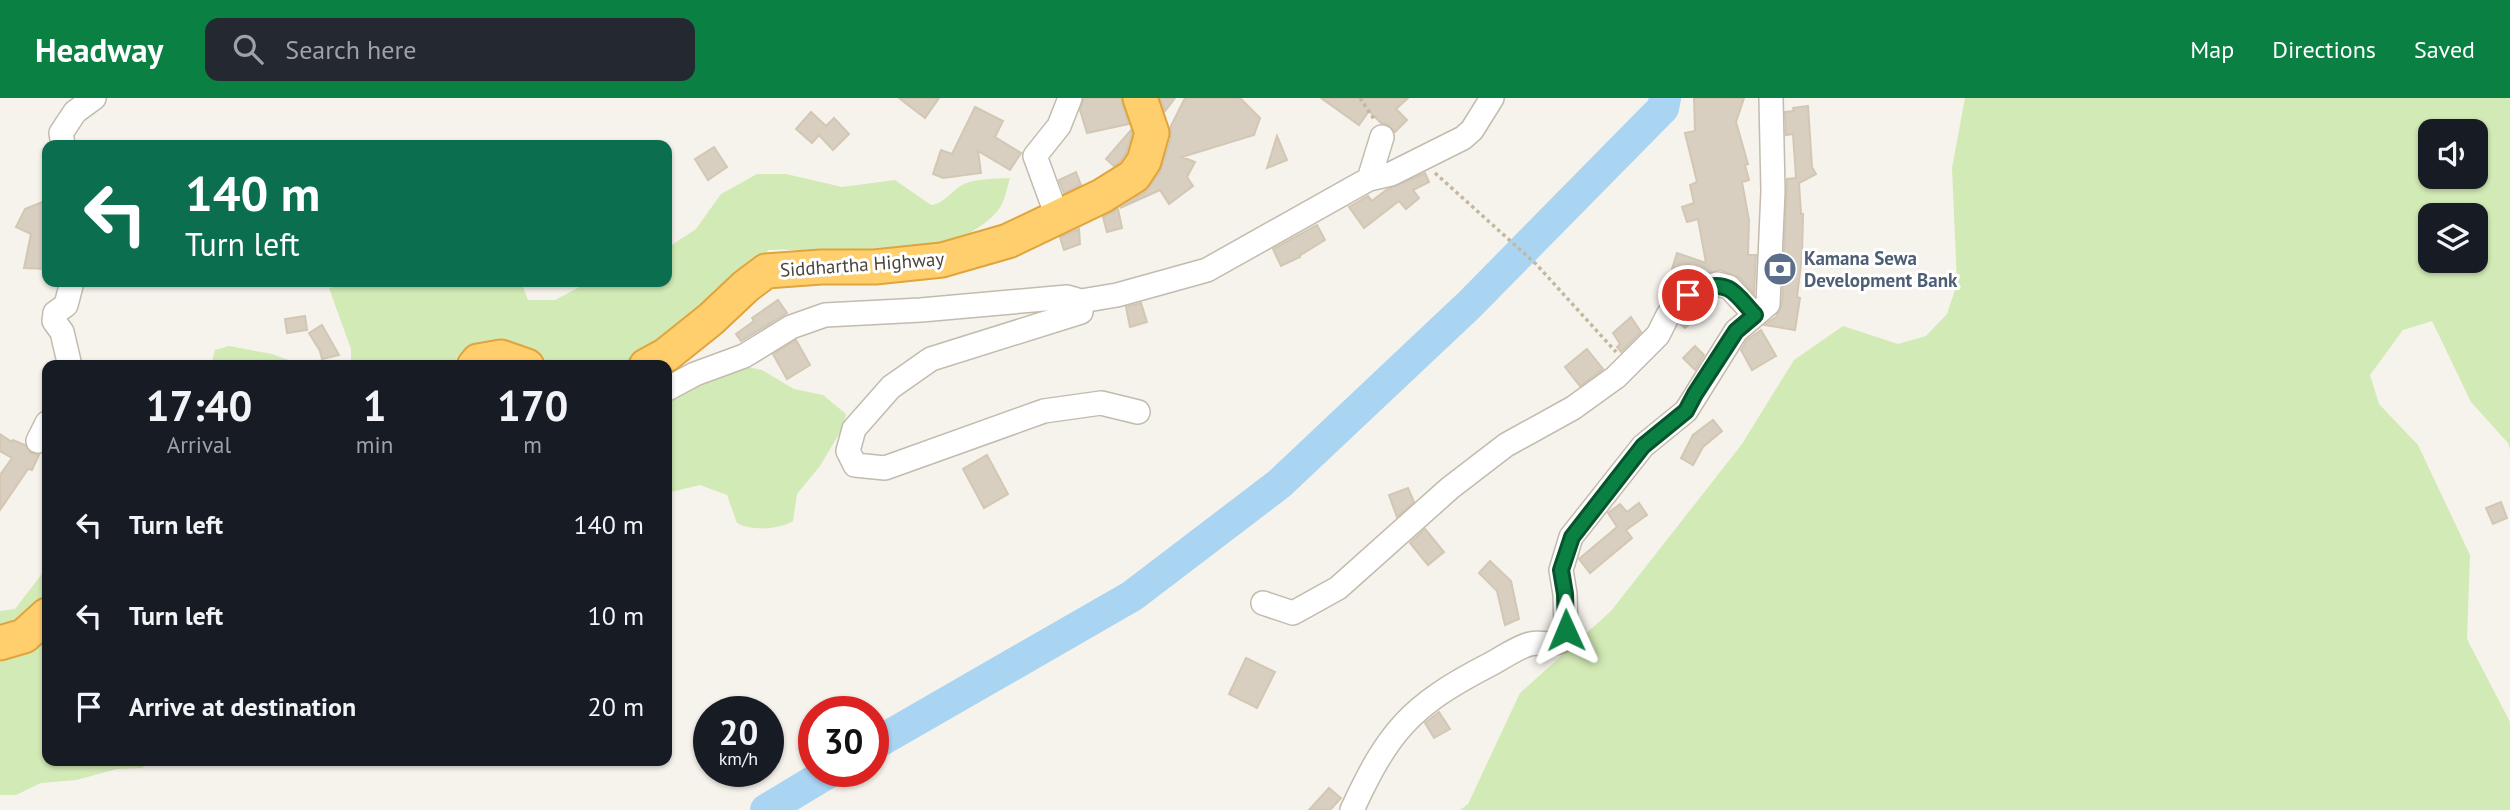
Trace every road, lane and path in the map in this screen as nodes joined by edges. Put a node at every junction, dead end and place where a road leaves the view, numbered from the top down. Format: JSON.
{"nodes":[{"id":1,"x":94,"y":98,"type":"edge"},
{"id":2,"x":1070,"y":98,"type":"edge"},
{"id":3,"x":1140,"y":98,"type":"edge"},
{"id":4,"x":1360,"y":98,"type":"edge"},
{"id":5,"x":1492,"y":98,"type":"edge"},
{"id":6,"x":1771,"y":98,"type":"edge"},
{"id":7,"x":1382,"y":137,"type":"joint"},
{"id":8,"x":62,"y":140,"type":"edge"},
{"id":9,"x":1431,"y":170,"type":"dead end"},
{"id":10,"x":1369,"y":179,"type":"junction"},
{"id":11,"x":1057,"y":216,"type":"junction"},
{"id":12,"x":71,"y":287,"type":"edge"},
{"id":13,"x":1081,"y":301,"type":"junction"},
{"id":14,"x":1755,"y":315,"type":"junction"},
{"id":15,"x":1620,"y":356,"type":"dead end"},
{"id":16,"x":69,"y":360,"type":"edge"},
{"id":17,"x":657,"y":360,"type":"edge"},
{"id":18,"x":672,"y":386,"type":"edge"},
{"id":19,"x":1138,"y":412,"type":"dead end"},
{"id":20,"x":1263,"y":603,"type":"dead end"},
{"id":21,"x":42,"y":620,"type":"edge"},
{"id":22,"x":0,"y":643,"type":"edge"},
{"id":23,"x":1352,"y":810,"type":"edge"}],
"edges":[{"from":1,"to":8,"type":"street"},
{"from":2,"to":11,"type":"street"},
{"from":3,"to":11,"type":"highway","name":"Siddhartha Highway"},
{"from":4,"to":7,"type":"path"},
{"from":5,"to":10,"type":"street"},
{"from":6,"to":14,"type":"street"},
{"from":7,"to":10,"type":"street"},
{"from":9,"to":15,"type":"path"},
{"from":10,"to":13,"type":"street"},
{"from":11,"to":17,"type":"highway","name":"Siddhartha Highway"},
{"from":12,"to":16,"type":"street"},
{"from":13,"to":18,"type":"street"},
{"from":13,"to":19,"type":"street"},
{"from":14,"to":20,"type":"street"},
{"from":14,"to":23,"type":"street"},
{"from":21,"to":22,"type":"highway"}]}
